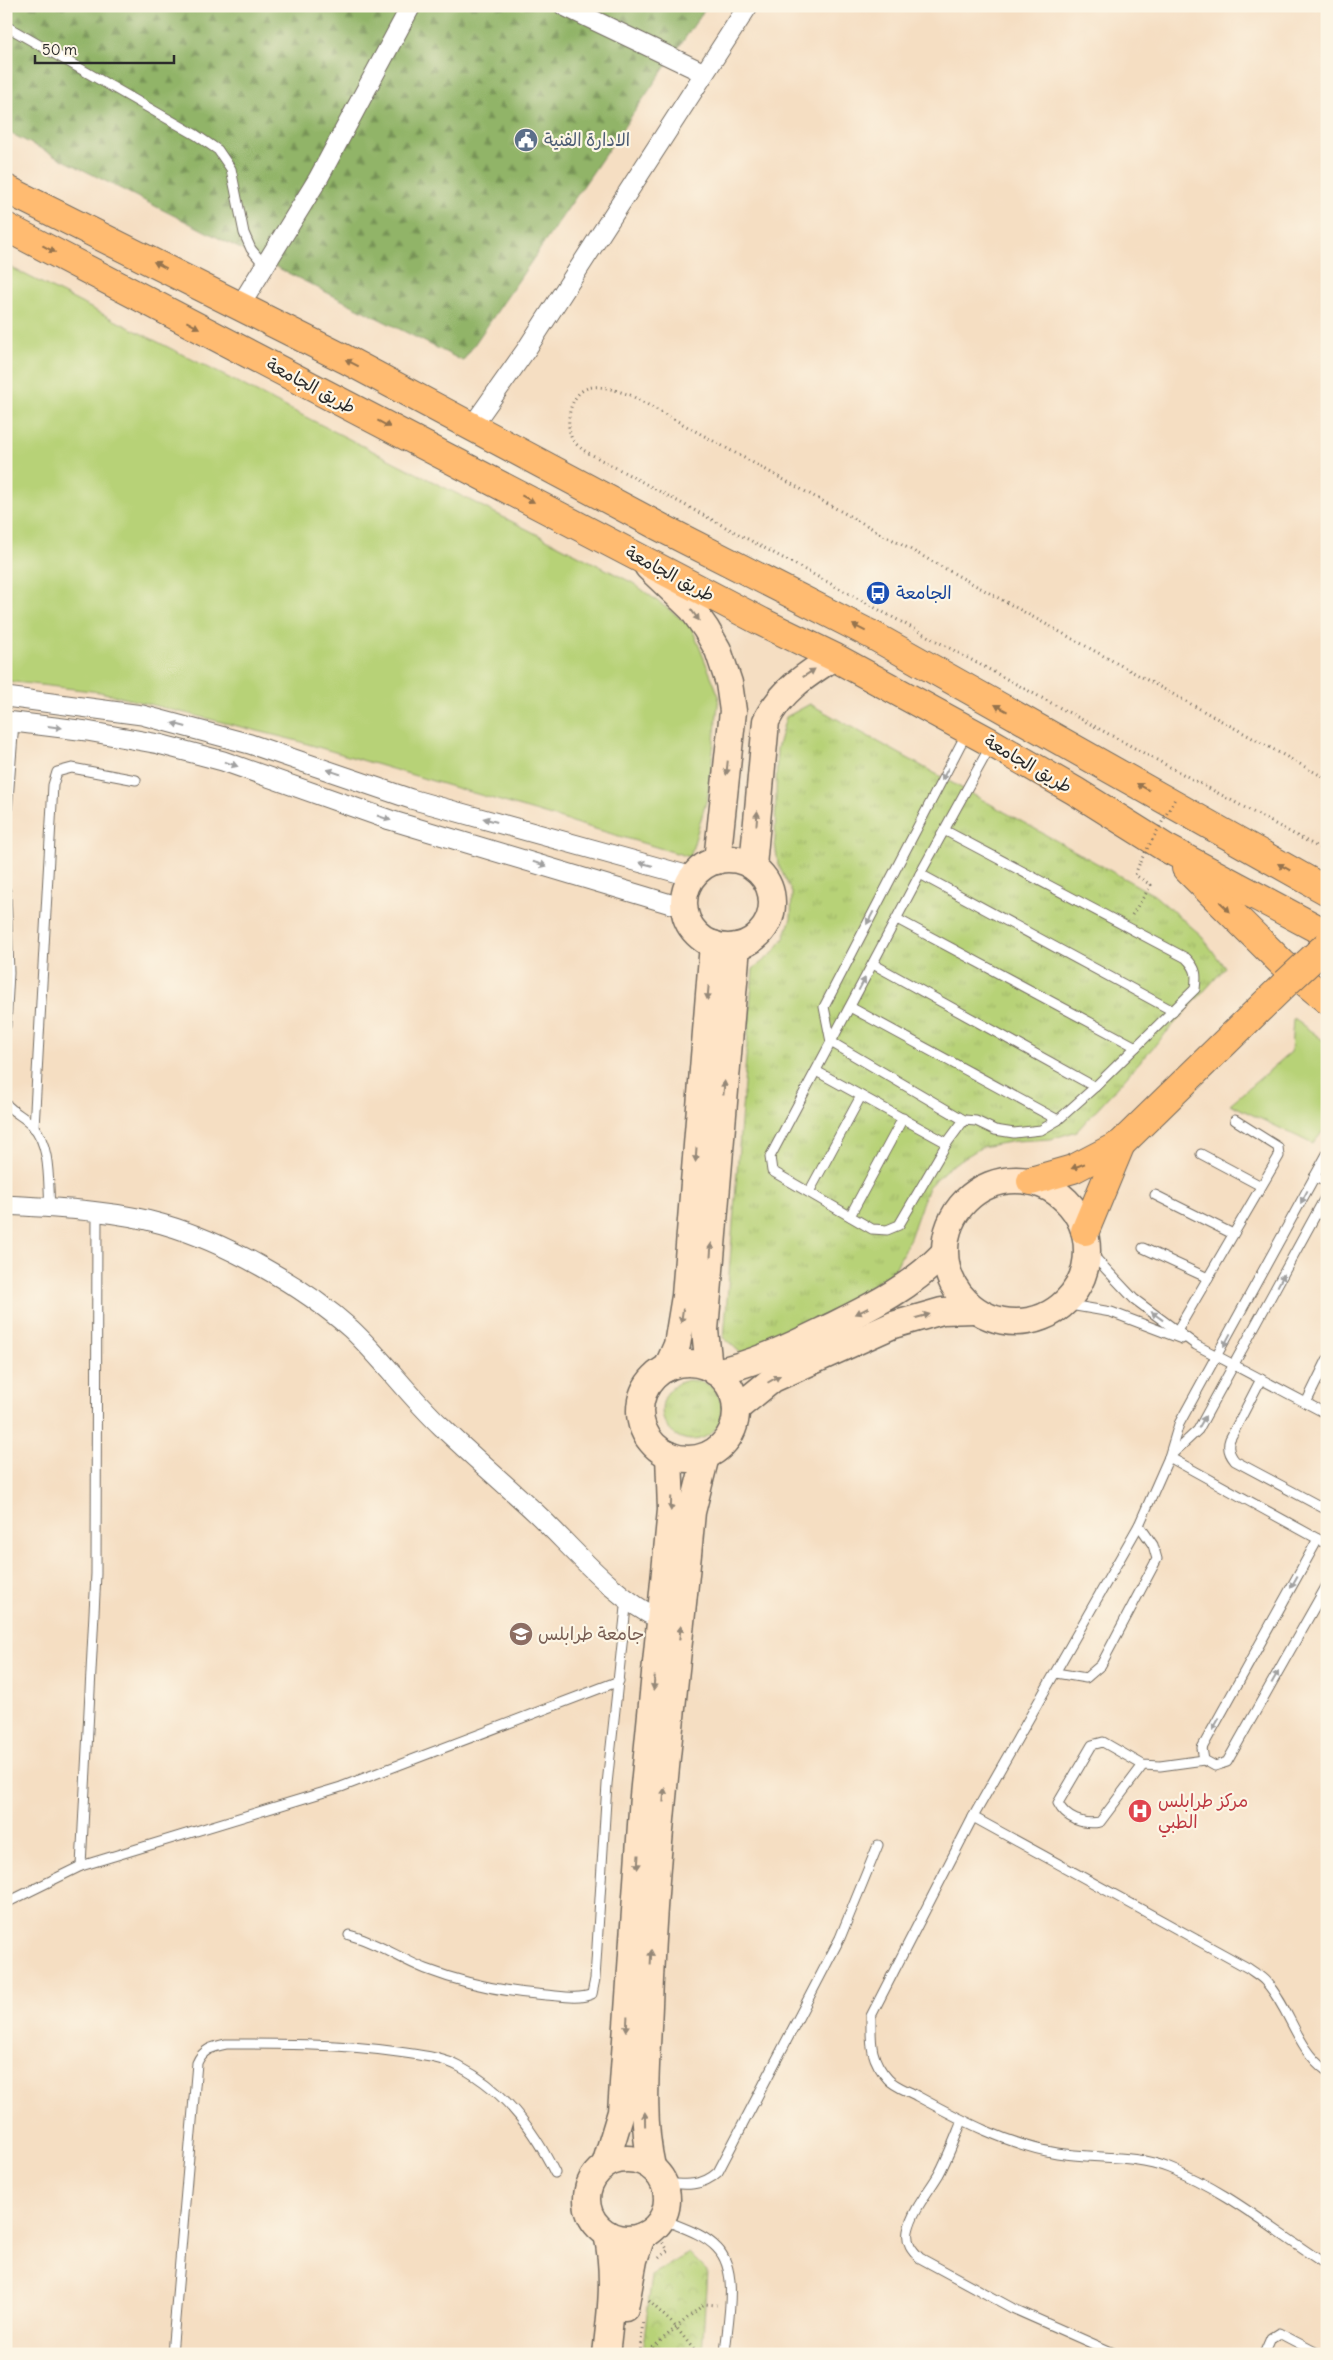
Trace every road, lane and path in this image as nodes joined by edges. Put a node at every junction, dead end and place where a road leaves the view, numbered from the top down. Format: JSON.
{"nodes":[{"id":1,"x":411,"y":6,"type":"edge"},
{"id":2,"x":564,"y":6,"type":"edge"},
{"id":3,"x":748,"y":6,"type":"edge"},
{"id":4,"x":6,"y":26,"type":"edge"},
{"id":5,"x":704,"y":73,"type":"junction"},
{"id":6,"x":6,"y":189,"type":"edge"},
{"id":7,"x":6,"y":226,"type":"edge"},
{"id":8,"x":265,"y":266,"type":"junction"},
{"id":9,"x":240,"y":306,"type":"junction"},
{"id":10,"x":472,"y":425,"type":"junction"},
{"id":11,"x":636,"y":556,"type":"junction"},
{"id":12,"x":834,"y":657,"type":"junction"},
{"id":13,"x":6,"y":698,"type":"edge"},
{"id":14,"x":10,"y":721,"type":"edge"},
{"id":15,"x":968,"y":730,"type":"junction"},
{"id":16,"x":992,"y":743,"type":"junction"},
{"id":17,"x":1327,"y":779,"type":"edge"},
{"id":18,"x":136,"y":780,"type":"dead end"},
{"id":19,"x":1176,"y":797,"type":"dead end"},
{"id":20,"x":6,"y":821,"type":"edge"},
{"id":21,"x":6,"y":826,"type":"edge"},
{"id":22,"x":944,"y":830,"type":"junction"},
{"id":23,"x":1166,"y":848,"type":"junction"},
{"id":24,"x":1327,"y":852,"type":"edge"},
{"id":25,"x":717,"y":860,"type":"junction"},
{"id":26,"x":753,"y":866,"type":"junction"},
{"id":27,"x":920,"y":874,"type":"junction"},
{"id":28,"x":693,"y":877,"type":"junction"},
{"id":29,"x":6,"y":891,"type":"edge"},
{"id":30,"x":1327,"y":891,"type":"edge"},
{"id":31,"x":684,"y":908,"type":"junction"},
{"id":32,"x":896,"y":918,"type":"junction"},
{"id":33,"x":1124,"y":925,"type":"junction"},
{"id":34,"x":1327,"y":934,"type":"edge"},
{"id":35,"x":725,"y":945,"type":"junction"},
{"id":36,"x":1327,"y":946,"type":"edge"},
{"id":37,"x":873,"y":964,"type":"junction"},
{"id":38,"x":1327,"y":1000,"type":"edge"},
{"id":39,"x":850,"y":1007,"type":"junction"},
{"id":40,"x":1174,"y":1011,"type":"junction"},
{"id":41,"x":6,"y":1026,"type":"edge"},
{"id":42,"x":831,"y":1042,"type":"junction"},
{"id":43,"x":1136,"y":1048,"type":"junction"},
{"id":44,"x":816,"y":1071,"type":"junction"},
{"id":45,"x":1095,"y":1087,"type":"junction"},
{"id":46,"x":861,"y":1096,"type":"junction"},
{"id":47,"x":6,"y":1104,"type":"edge"},
{"id":48,"x":902,"y":1118,"type":"junction"},
{"id":49,"x":964,"y":1120,"type":"junction"},
{"id":50,"x":1058,"y":1120,"type":"junction"},
{"id":51,"x":1235,"y":1120,"type":"dead end"},
{"id":52,"x":34,"y":1128,"type":"junction"},
{"id":53,"x":947,"y":1143,"type":"junction"},
{"id":54,"x":1121,"y":1144,"type":"junction"},
{"id":55,"x":1201,"y":1154,"type":"dead end"},
{"id":56,"x":1327,"y":1154,"type":"edge"},
{"id":57,"x":1314,"y":1177,"type":"junction"},
{"id":58,"x":1031,"y":1181,"type":"junction"},
{"id":59,"x":1327,"y":1182,"type":"edge"},
{"id":60,"x":1261,"y":1186,"type":"junction"},
{"id":61,"x":809,"y":1192,"type":"junction"},
{"id":62,"x":1327,"y":1194,"type":"edge"},
{"id":63,"x":1155,"y":1195,"type":"dead end"},
{"id":64,"x":6,"y":1205,"type":"edge"},
{"id":65,"x":50,"y":1208,"type":"junction"},
{"id":66,"x":97,"y":1212,"type":"junction"},
{"id":67,"x":850,"y":1216,"type":"junction"},
{"id":68,"x":1233,"y":1234,"type":"junction"},
{"id":69,"x":1086,"y":1240,"type":"junction"},
{"id":70,"x":1143,"y":1248,"type":"dead end"},
{"id":71,"x":944,"y":1253,"type":"junction"},
{"id":72,"x":1208,"y":1278,"type":"junction"},
{"id":73,"x":1064,"y":1304,"type":"junction"},
{"id":74,"x":974,"y":1310,"type":"junction"},
{"id":75,"x":1177,"y":1331,"type":"junction"},
{"id":76,"x":1196,"y":1345,"type":"junction"},
{"id":77,"x":1218,"y":1357,"type":"junction"},
{"id":78,"x":1327,"y":1360,"type":"edge"},
{"id":79,"x":1234,"y":1366,"type":"junction"},
{"id":80,"x":667,"y":1368,"type":"junction"},
{"id":81,"x":712,"y":1370,"type":"junction"},
{"id":82,"x":1261,"y":1379,"type":"junction"},
{"id":83,"x":1306,"y":1402,"type":"junction"},
{"id":84,"x":736,"y":1409,"type":"junction"},
{"id":85,"x":1327,"y":1414,"type":"edge"},
{"id":86,"x":669,"y":1455,"type":"junction"},
{"id":87,"x":706,"y":1456,"type":"junction"},
{"id":88,"x":1169,"y":1457,"type":"junction"},
{"id":89,"x":1327,"y":1510,"type":"edge"},
{"id":90,"x":1139,"y":1525,"type":"junction"},
{"id":91,"x":1318,"y":1539,"type":"junction"},
{"id":92,"x":1327,"y":1544,"type":"edge"},
{"id":93,"x":1327,"y":1585,"type":"edge"},
{"id":94,"x":627,"y":1598,"type":"junction"},
{"id":95,"x":661,"y":1620,"type":"junction"},
{"id":96,"x":1056,"y":1673,"type":"junction"},
{"id":97,"x":619,"y":1680,"type":"junction"},
{"id":98,"x":1204,"y":1760,"type":"junction"},
{"id":99,"x":1143,"y":1765,"type":"junction"},
{"id":100,"x":974,"y":1817,"type":"junction"},
{"id":101,"x":878,"y":1845,"type":"dead end"},
{"id":102,"x":81,"y":1866,"type":"junction"},
{"id":103,"x":6,"y":1903,"type":"edge"},
{"id":104,"x":349,"y":1935,"type":"dead end"},
{"id":105,"x":1327,"y":2071,"type":"edge"},
{"id":106,"x":962,"y":2121,"type":"junction"},
{"id":107,"x":605,"y":2165,"type":"junction"},
{"id":108,"x":555,"y":2173,"type":"dead end"},
{"id":109,"x":658,"y":2175,"type":"junction"},
{"id":110,"x":662,"y":2219,"type":"junction"},
{"id":111,"x":607,"y":2234,"type":"junction"},
{"id":112,"x":642,"y":2236,"type":"junction"},
{"id":113,"x":1327,"y":2265,"type":"edge"},
{"id":114,"x":645,"y":2297,"type":"dead end"},
{"id":115,"x":729,"y":2305,"type":"junction"},
{"id":116,"x":676,"y":2326,"type":"junction"},
{"id":117,"x":172,"y":2354,"type":"edge"},
{"id":118,"x":606,"y":2354,"type":"edge"},
{"id":119,"x":619,"y":2354,"type":"edge"},
{"id":120,"x":646,"y":2354,"type":"edge"},
{"id":121,"x":697,"y":2354,"type":"edge"},
{"id":122,"x":725,"y":2354,"type":"edge"},
{"id":123,"x":1116,"y":2354,"type":"edge"},
{"id":124,"x":1264,"y":2354,"type":"edge"},
{"id":125,"x":1319,"y":2354,"type":"edge"}],
"edges":[{"from":1,"to":8,"type":"street"},
{"from":2,"to":5,"type":"street"},
{"from":3,"to":5,"type":"street"},
{"from":4,"to":8,"type":"lane"},
{"from":5,"to":10,"type":"street"},
{"from":9,"to":6,"type":"highway","name":"طريق الجامعة","one_way":true},
{"from":7,"to":11,"type":"highway","name":"طريق الجامعة","one_way":true},
{"from":8,"to":9,"type":"street"},
{"from":10,"to":9,"type":"highway","name":"طريق الجامعة","one_way":true},
{"from":30,"to":10,"type":"highway","name":"طريق الجامعة","one_way":true},
{"from":11,"to":12,"type":"highway","name":"طريق الجامعة"},
{"from":11,"to":25,"type":"street","one_way":true},
{"from":12,"to":15,"type":"highway","name":"طريق الجامعة"},
{"from":26,"to":12,"type":"street","one_way":true},
{"from":28,"to":13,"type":"street","one_way":true},
{"from":14,"to":20,"type":"lane"},
{"from":14,"to":31,"type":"street","one_way":true},
{"from":15,"to":16,"type":"highway","name":"طريق الجامعة"},
{"from":15,"to":42,"type":"lane","one_way":true},
{"from":16,"to":22,"type":"lane"},
{"from":16,"to":23,"type":"highway","name":"طريق الجامعة"},
{"from":17,"to":24,"type":"path"},
{"from":18,"to":52,"type":"lane"},
{"from":19,"to":33,"type":"path","bridge":true},
{"from":20,"to":21,"type":"lane"},
{"from":22,"to":27,"type":"lane"},
{"from":22,"to":33,"type":"lane"},
{"from":23,"to":34,"type":"highway","name":"طريق الجامعة"},
{"from":23,"to":38,"type":"highway","one_way":true},
{"from":25,"to":26,"type":"street"},
{"from":25,"to":28,"type":"street"},
{"from":26,"to":35,"type":"street"},
{"from":27,"to":32,"type":"lane"},
{"from":27,"to":40,"type":"lane"},
{"from":28,"to":31,"type":"street"},
{"from":29,"to":41,"type":"lane"},
{"from":31,"to":35,"type":"street"},
{"from":32,"to":37,"type":"lane"},
{"from":32,"to":43,"type":"lane"},
{"from":33,"to":40,"type":"lane"},
{"from":35,"to":80,"type":"street","one_way":true},
{"from":81,"to":35,"type":"street","one_way":true},
{"from":36,"to":54,"type":"highway","bridge":true},
{"from":39,"to":37,"type":"lane","one_way":true},
{"from":37,"to":45,"type":"lane"},
{"from":39,"to":42,"type":"lane"},
{"from":39,"to":50,"type":"lane"},
{"from":40,"to":43,"type":"lane"},
{"from":42,"to":44,"type":"lane"},
{"from":42,"to":49,"type":"lane"},
{"from":43,"to":45,"type":"lane"},
{"from":44,"to":46,"type":"lane"},
{"from":44,"to":61,"type":"lane"},
{"from":45,"to":50,"type":"lane"},
{"from":46,"to":48,"type":"lane"},
{"from":46,"to":61,"type":"lane"},
{"from":47,"to":52,"type":"lane"},
{"from":48,"to":53,"type":"lane"},
{"from":48,"to":67,"type":"lane"},
{"from":49,"to":50,"type":"lane"},
{"from":49,"to":53,"type":"lane"},
{"from":51,"to":60,"type":"lane"},
{"from":52,"to":65,"type":"lane"},
{"from":53,"to":67,"type":"lane"},
{"from":54,"to":58,"type":"highway","one_way":true},
{"from":54,"to":69,"type":"highway"},
{"from":55,"to":60,"type":"lane"},
{"from":56,"to":57,"type":"lane"},
{"from":57,"to":59,"type":"lane"},
{"from":57,"to":77,"type":"lane","one_way":true},
{"from":58,"to":69,"type":"street"},
{"from":58,"to":71,"type":"street"},
{"from":60,"to":68,"type":"lane"},
{"from":61,"to":67,"type":"lane"},
{"from":79,"to":62,"type":"lane","one_way":true},
{"from":63,"to":68,"type":"lane"},
{"from":64,"to":65,"type":"street"},
{"from":65,"to":66,"type":"street"},
{"from":66,"to":94,"type":"street"},
{"from":66,"to":102,"type":"lane"},
{"from":68,"to":72,"type":"lane"},
{"from":69,"to":73,"type":"street"},
{"from":75,"to":69,"type":"lane","one_way":true},
{"from":70,"to":72,"type":"lane"},
{"from":71,"to":74,"type":"street"},
{"from":71,"to":81,"type":"street","one_way":true},
{"from":72,"to":75,"type":"lane"},
{"from":73,"to":74,"type":"street"},
{"from":73,"to":76,"type":"lane"},
{"from":84,"to":74,"type":"street","one_way":true},
{"from":75,"to":76,"type":"lane"},
{"from":76,"to":77,"type":"lane"},
{"from":77,"to":79,"type":"lane"},
{"from":77,"to":88,"type":"lane"},
{"from":78,"to":83,"type":"lane"},
{"from":79,"to":82,"type":"lane"},
{"from":88,"to":79,"type":"lane","one_way":true},
{"from":80,"to":81,"type":"street"},
{"from":80,"to":86,"type":"street"},
{"from":81,"to":84,"type":"street"},
{"from":82,"to":83,"type":"lane"},
{"from":82,"to":89,"type":"lane"},
{"from":83,"to":85,"type":"lane"},
{"from":84,"to":87,"type":"street"},
{"from":86,"to":87,"type":"street"},
{"from":86,"to":95,"type":"street","one_way":true},
{"from":109,"to":87,"type":"street","one_way":true},
{"from":88,"to":90,"type":"lane"},
{"from":88,"to":91,"type":"lane"},
{"from":90,"to":96,"type":"lane"},
{"from":90,"to":96,"type":"lane"},
{"from":91,"to":92,"type":"lane"},
{"from":91,"to":98,"type":"lane","one_way":true},
{"from":98,"to":93,"type":"lane","one_way":true},
{"from":94,"to":95,"type":"street"},
{"from":94,"to":97,"type":"lane"},
{"from":95,"to":107,"type":"street","one_way":true},
{"from":96,"to":100,"type":"lane"},
{"from":97,"to":102,"type":"lane"},
{"from":97,"to":104,"type":"lane"},
{"from":98,"to":99,"type":"lane"},
{"from":99,"to":99,"type":"lane"},
{"from":100,"to":105,"type":"lane"},
{"from":100,"to":106,"type":"lane"},
{"from":101,"to":109,"type":"lane"},
{"from":102,"to":103,"type":"lane"},
{"from":106,"to":113,"type":"lane"},
{"from":106,"to":123,"type":"lane"},
{"from":107,"to":109,"type":"street"},
{"from":107,"to":111,"type":"street"},
{"from":108,"to":117,"type":"lane"},
{"from":109,"to":110,"type":"street"},
{"from":110,"to":112,"type":"street"},
{"from":110,"to":115,"type":"lane"},
{"from":111,"to":112,"type":"street"},
{"from":111,"to":118,"type":"street"},
{"from":112,"to":119,"type":"street"},
{"from":114,"to":116,"type":"path"},
{"from":115,"to":116,"type":"path"},
{"from":115,"to":122,"type":"lane"},
{"from":116,"to":120,"type":"path"},
{"from":116,"to":121,"type":"path"},
{"from":124,"to":125,"type":"lane"}]}
